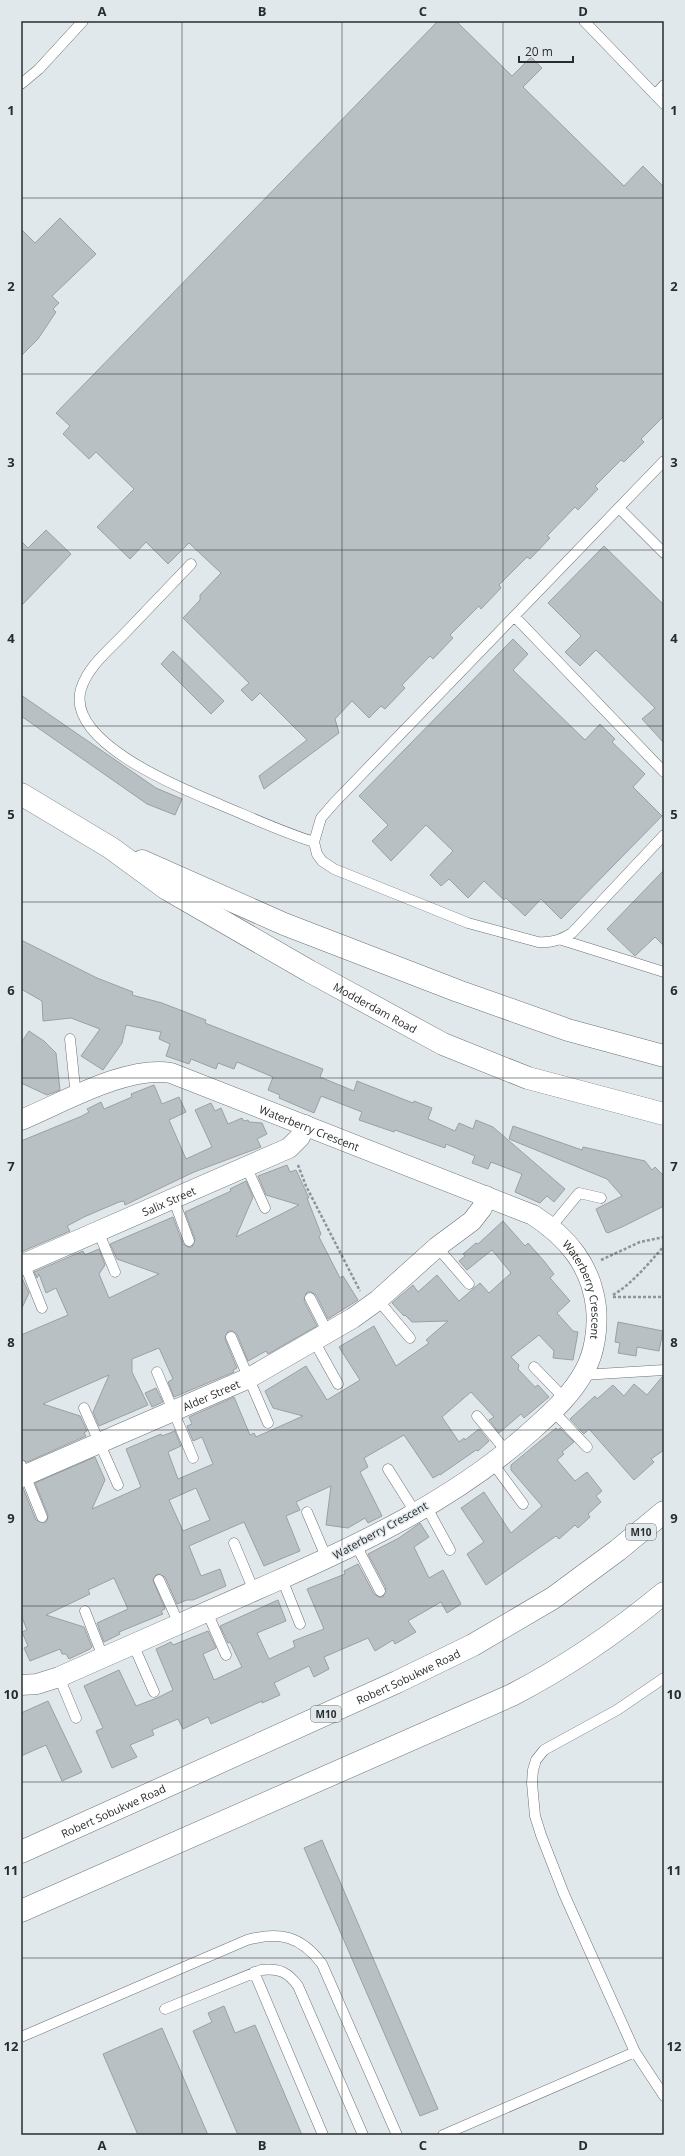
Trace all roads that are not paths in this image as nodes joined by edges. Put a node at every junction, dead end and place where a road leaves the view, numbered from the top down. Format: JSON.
{"nodes":[{"id":1,"x":83,"y":21,"type":"edge"},
{"id":2,"x":584,"y":21,"type":"edge"},
{"id":3,"x":21,"y":84,"type":"edge"},
{"id":4,"x":664,"y":85,"type":"edge"},
{"id":5,"x":655,"y":95,"type":"junction"},
{"id":6,"x":664,"y":104,"type":"edge"},
{"id":7,"x":664,"y":461,"type":"edge"},
{"id":8,"x":619,"y":508,"type":"junction"},
{"id":9,"x":664,"y":553,"type":"edge"},
{"id":10,"x":191,"y":564,"type":"dead end"},
{"id":11,"x":515,"y":617,"type":"junction"},
{"id":12,"x":664,"y":772,"type":"edge"},
{"id":13,"x":21,"y":794,"type":"edge"},
{"id":14,"x":664,"y":835,"type":"edge"},
{"id":15,"x":314,"y":842,"type":"junction"},
{"id":16,"x":111,"y":848,"type":"junction"},
{"id":17,"x":562,"y":940,"type":"junction"},
{"id":18,"x":664,"y":972,"type":"edge"},
{"id":19,"x":70,"y":1039,"type":"dead end"},
{"id":20,"x":664,"y":1056,"type":"edge"},
{"id":21,"x":76,"y":1097,"type":"junction"},
{"id":22,"x":664,"y":1114,"type":"edge"},
{"id":23,"x":21,"y":1120,"type":"edge"},
{"id":24,"x":305,"y":1125,"type":"junction"},
{"id":25,"x":246,"y":1166,"type":"junction"},
{"id":26,"x":486,"y":1196,"type":"junction"},
{"id":27,"x":173,"y":1198,"type":"junction"},
{"id":28,"x":601,"y":1198,"type":"dead end"},
{"id":29,"x":265,"y":1208,"type":"dead end"},
{"id":30,"x":551,"y":1227,"type":"junction"},
{"id":31,"x":98,"y":1231,"type":"junction"},
{"id":32,"x":189,"y":1241,"type":"dead end"},
{"id":33,"x":437,"y":1247,"type":"junction"},
{"id":34,"x":22,"y":1264,"type":"edge"},
{"id":35,"x":115,"y":1272,"type":"dead end"},
{"id":36,"x":470,"y":1284,"type":"dead end"},
{"id":37,"x":310,"y":1298,"type":"dead end"},
{"id":38,"x":373,"y":1304,"type":"junction"},
{"id":39,"x":42,"y":1308,"type":"dead end"},
{"id":40,"x":231,"y":1337,"type":"dead end"},
{"id":41,"x":321,"y":1337,"type":"junction"},
{"id":42,"x":410,"y":1338,"type":"dead end"},
{"id":43,"x":534,"y":1367,"type":"dead end"},
{"id":44,"x":664,"y":1370,"type":"edge"},
{"id":45,"x":157,"y":1372,"type":"dead end"},
{"id":46,"x":582,"y":1375,"type":"junction"},
{"id":47,"x":249,"y":1378,"type":"junction"},
{"id":48,"x":338,"y":1384,"type":"dead end"},
{"id":49,"x":559,"y":1405,"type":"junction"},
{"id":50,"x":84,"y":1408,"type":"dead end"},
{"id":51,"x":173,"y":1411,"type":"junction"},
{"id":52,"x":477,"y":1416,"type":"dead end"},
{"id":53,"x":268,"y":1423,"type":"dead end"},
{"id":54,"x":100,"y":1442,"type":"junction"},
{"id":55,"x":587,"y":1447,"type":"dead end"},
{"id":56,"x":500,"y":1457,"type":"junction"},
{"id":57,"x":193,"y":1458,"type":"dead end"},
{"id":58,"x":388,"y":1469,"type":"dead end"},
{"id":59,"x":22,"y":1472,"type":"edge"},
{"id":60,"x":118,"y":1485,"type":"dead end"},
{"id":61,"x":523,"y":1504,"type":"dead end"},
{"id":62,"x":421,"y":1509,"type":"junction"},
{"id":63,"x":307,"y":1512,"type":"dead end"},
{"id":64,"x":664,"y":1512,"type":"edge"},
{"id":65,"x":42,"y":1517,"type":"dead end"},
{"id":66,"x":234,"y":1543,"type":"dead end"},
{"id":67,"x":356,"y":1546,"type":"junction"},
{"id":68,"x":450,"y":1550,"type":"dead end"},
{"id":69,"x":327,"y":1559,"type":"junction"},
{"id":70,"x":282,"y":1579,"type":"junction"},
{"id":71,"x":159,"y":1580,"type":"dead end"},
{"id":72,"x":254,"y":1591,"type":"junction"},
{"id":73,"x":380,"y":1591,"type":"dead end"},
{"id":74,"x":664,"y":1592,"type":"edge"},
{"id":75,"x":85,"y":1611,"type":"dead end"},
{"id":76,"x":207,"y":1612,"type":"junction"},
{"id":77,"x":179,"y":1624,"type":"junction"},
{"id":78,"x":300,"y":1624,"type":"dead end"},
{"id":79,"x":133,"y":1644,"type":"junction"},
{"id":80,"x":226,"y":1655,"type":"dead end"},
{"id":81,"x":104,"y":1657,"type":"junction"},
{"id":82,"x":59,"y":1677,"type":"junction"},
{"id":83,"x":664,"y":1678,"type":"edge"},
{"id":84,"x":23,"y":1680,"type":"edge"},
{"id":85,"x":154,"y":1692,"type":"dead end"},
{"id":86,"x":76,"y":1718,"type":"dead end"},
{"id":87,"x":21,"y":1852,"type":"edge"},
{"id":88,"x":21,"y":1911,"type":"edge"},
{"id":89,"x":254,"y":1972,"type":"junction"},
{"id":90,"x":165,"y":2009,"type":"dead end"},
{"id":91,"x":21,"y":2037,"type":"edge"},
{"id":92,"x":635,"y":2052,"type":"junction"},
{"id":93,"x":664,"y":2096,"type":"edge"},
{"id":94,"x":323,"y":2135,"type":"edge"},
{"id":95,"x":363,"y":2135,"type":"edge"},
{"id":96,"x":397,"y":2135,"type":"edge"},
{"id":97,"x":443,"y":2135,"type":"edge"}],
"edges":[{"from":1,"to":3,"type":"lane"},
{"from":2,"to":5,"type":"lane"},
{"from":4,"to":5,"type":"lane"},
{"from":5,"to":6,"type":"lane"},
{"from":7,"to":8,"type":"lane"},
{"from":8,"to":9,"type":"lane"},
{"from":8,"to":11,"type":"lane"},
{"from":10,"to":15,"type":"lane"},
{"from":11,"to":12,"type":"lane"},
{"from":11,"to":15,"type":"lane"},
{"from":13,"to":16,"type":"main road","name":"Modderdam Road"},
{"from":14,"to":17,"type":"lane"},
{"from":15,"to":17,"type":"lane"},
{"from":16,"to":20,"type":"main road","name":"Modderdam Road"},
{"from":16,"to":22,"type":"main road","name":"Modderdam Road"},
{"from":17,"to":18,"type":"lane"},
{"from":19,"to":21,"type":"lane"},
{"from":21,"to":23,"type":"street","name":"Waterberry Crescent"},
{"from":21,"to":24,"type":"street","name":"Waterberry Crescent"},
{"from":24,"to":25,"type":"street","name":"Salix Street"},
{"from":24,"to":26,"type":"street","name":"Waterberry Crescent"},
{"from":25,"to":27,"type":"street","name":"Salix Street"},
{"from":25,"to":29,"type":"lane"},
{"from":26,"to":30,"type":"street","name":"Waterberry Crescent"},
{"from":26,"to":33,"type":"street","name":"Alder Street"},
{"from":27,"to":31,"type":"street","name":"Salix Street"},
{"from":27,"to":32,"type":"lane"},
{"from":28,"to":30,"type":"lane"},
{"from":30,"to":46,"type":"street","name":"Waterberry Crescent"},
{"from":31,"to":34,"type":"street","name":"Salix Street"},
{"from":31,"to":35,"type":"lane"},
{"from":33,"to":36,"type":"lane"},
{"from":33,"to":38,"type":"street","name":"Alder Street"},
{"from":34,"to":39,"type":"lane"},
{"from":37,"to":41,"type":"lane"},
{"from":38,"to":41,"type":"street","name":"Alder Street"},
{"from":38,"to":42,"type":"lane"},
{"from":40,"to":47,"type":"lane","name":"Alder Street"},
{"from":41,"to":47,"type":"street","name":"Alder Street"},
{"from":41,"to":48,"type":"lane"},
{"from":43,"to":49,"type":"lane"},
{"from":44,"to":46,"type":"lane"},
{"from":45,"to":51,"type":"lane","name":"Alder Street"},
{"from":46,"to":49,"type":"street","name":"Waterberry Crescent"},
{"from":47,"to":51,"type":"street","name":"Alder Street"},
{"from":47,"to":53,"type":"lane","name":"Alder Street"},
{"from":49,"to":55,"type":"lane"},
{"from":49,"to":56,"type":"street","name":"Waterberry Crescent"},
{"from":50,"to":54,"type":"lane"},
{"from":51,"to":54,"type":"street","name":"Alder Street"},
{"from":51,"to":57,"type":"lane","name":"Alder Street"},
{"from":52,"to":56,"type":"lane"},
{"from":54,"to":59,"type":"street","name":"Alder Street"},
{"from":54,"to":60,"type":"lane"},
{"from":56,"to":61,"type":"lane"},
{"from":56,"to":62,"type":"street","name":"Waterberry Crescent"},
{"from":58,"to":62,"type":"lane"},
{"from":59,"to":65,"type":"lane","name":"Alder Street"},
{"from":62,"to":67,"type":"street","name":"Waterberry Crescent"},
{"from":62,"to":68,"type":"lane"},
{"from":63,"to":69,"type":"lane"},
{"from":64,"to":87,"type":"main road","name":"Robert Sobukwe Road","number":"M10"},
{"from":66,"to":72,"type":"lane"},
{"from":67,"to":69,"type":"street","name":"Waterberry Crescent"},
{"from":67,"to":73,"type":"lane"},
{"from":69,"to":70,"type":"street","name":"Waterberry Crescent"},
{"from":70,"to":72,"type":"street","name":"Waterberry Crescent"},
{"from":70,"to":78,"type":"lane"},
{"from":71,"to":77,"type":"lane"},
{"from":72,"to":76,"type":"street","name":"Waterberry Crescent"},
{"from":74,"to":88,"type":"main road"},
{"from":75,"to":81,"type":"lane"},
{"from":76,"to":77,"type":"street","name":"Waterberry Crescent"},
{"from":76,"to":80,"type":"lane"},
{"from":77,"to":79,"type":"street","name":"Waterberry Crescent"},
{"from":79,"to":81,"type":"street","name":"Waterberry Crescent"},
{"from":79,"to":85,"type":"lane"},
{"from":81,"to":82,"type":"street","name":"Waterberry Crescent"},
{"from":82,"to":84,"type":"street","name":"Waterberry Crescent"},
{"from":82,"to":86,"type":"lane"},
{"from":83,"to":92,"type":"lane"},
{"from":89,"to":90,"type":"lane"},
{"from":89,"to":94,"type":"lane"},
{"from":89,"to":95,"type":"lane"},
{"from":91,"to":96,"type":"lane"},
{"from":92,"to":93,"type":"lane"},
{"from":92,"to":97,"type":"lane"}]}
